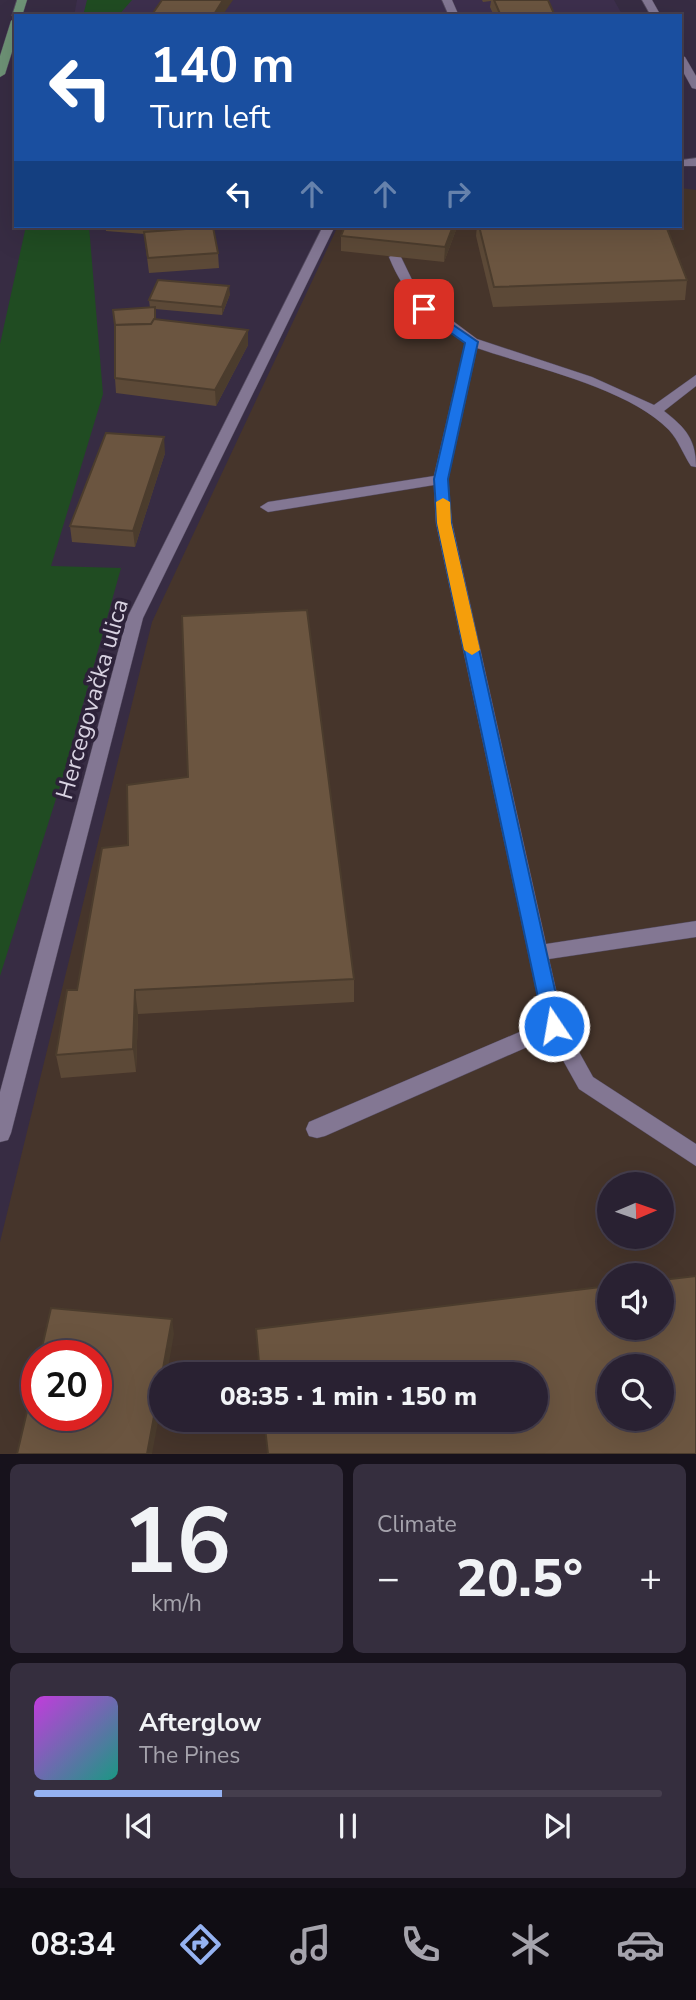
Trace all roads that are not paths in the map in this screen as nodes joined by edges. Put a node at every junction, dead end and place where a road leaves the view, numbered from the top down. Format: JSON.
{"nodes":[{"id":1,"x":14,"y":28,"type":"edge"},
{"id":2,"x":682,"y":61,"type":"edge"},
{"id":3,"x":0,"y":74,"type":"edge"},
{"id":4,"x":696,"y":86,"type":"edge"},
{"id":5,"x":328,"y":228,"type":"edge"},
{"id":6,"x":395,"y":257,"type":"edge"},
{"id":7,"x":471,"y":342,"type":"junction"},
{"id":8,"x":696,"y":379,"type":"edge"},
{"id":9,"x":655,"y":411,"type":"junction"},
{"id":10,"x":696,"y":463,"type":"edge"},
{"id":11,"x":441,"y":479,"type":"junction"},
{"id":12,"x":268,"y":507,"type":"dead end"},
{"id":13,"x":696,"y":929,"type":"edge"},
{"id":14,"x":538,"y":953,"type":"junction"},
{"id":15,"x":554,"y":1026,"type":"junction"},
{"id":16,"x":317,"y":1129,"type":"dead end"},
{"id":17,"x":0,"y":1133,"type":"edge"},
{"id":18,"x":696,"y":1156,"type":"edge"}],
"edges":[{"from":1,"to":3,"type":"main road"},
{"from":2,"to":4,"type":"street"},
{"from":5,"to":17,"type":"street","name":"Hercegovačka ulica"},
{"from":6,"to":7,"type":"street"},
{"from":7,"to":9,"type":"street"},
{"from":7,"to":11,"type":"street"},
{"from":8,"to":9,"type":"street"},
{"from":9,"to":10,"type":"street"},
{"from":11,"to":12,"type":"street"},
{"from":11,"to":14,"type":"street"},
{"from":13,"to":14,"type":"street"},
{"from":14,"to":15,"type":"street"},
{"from":15,"to":16,"type":"street"},
{"from":15,"to":18,"type":"street"}]}
